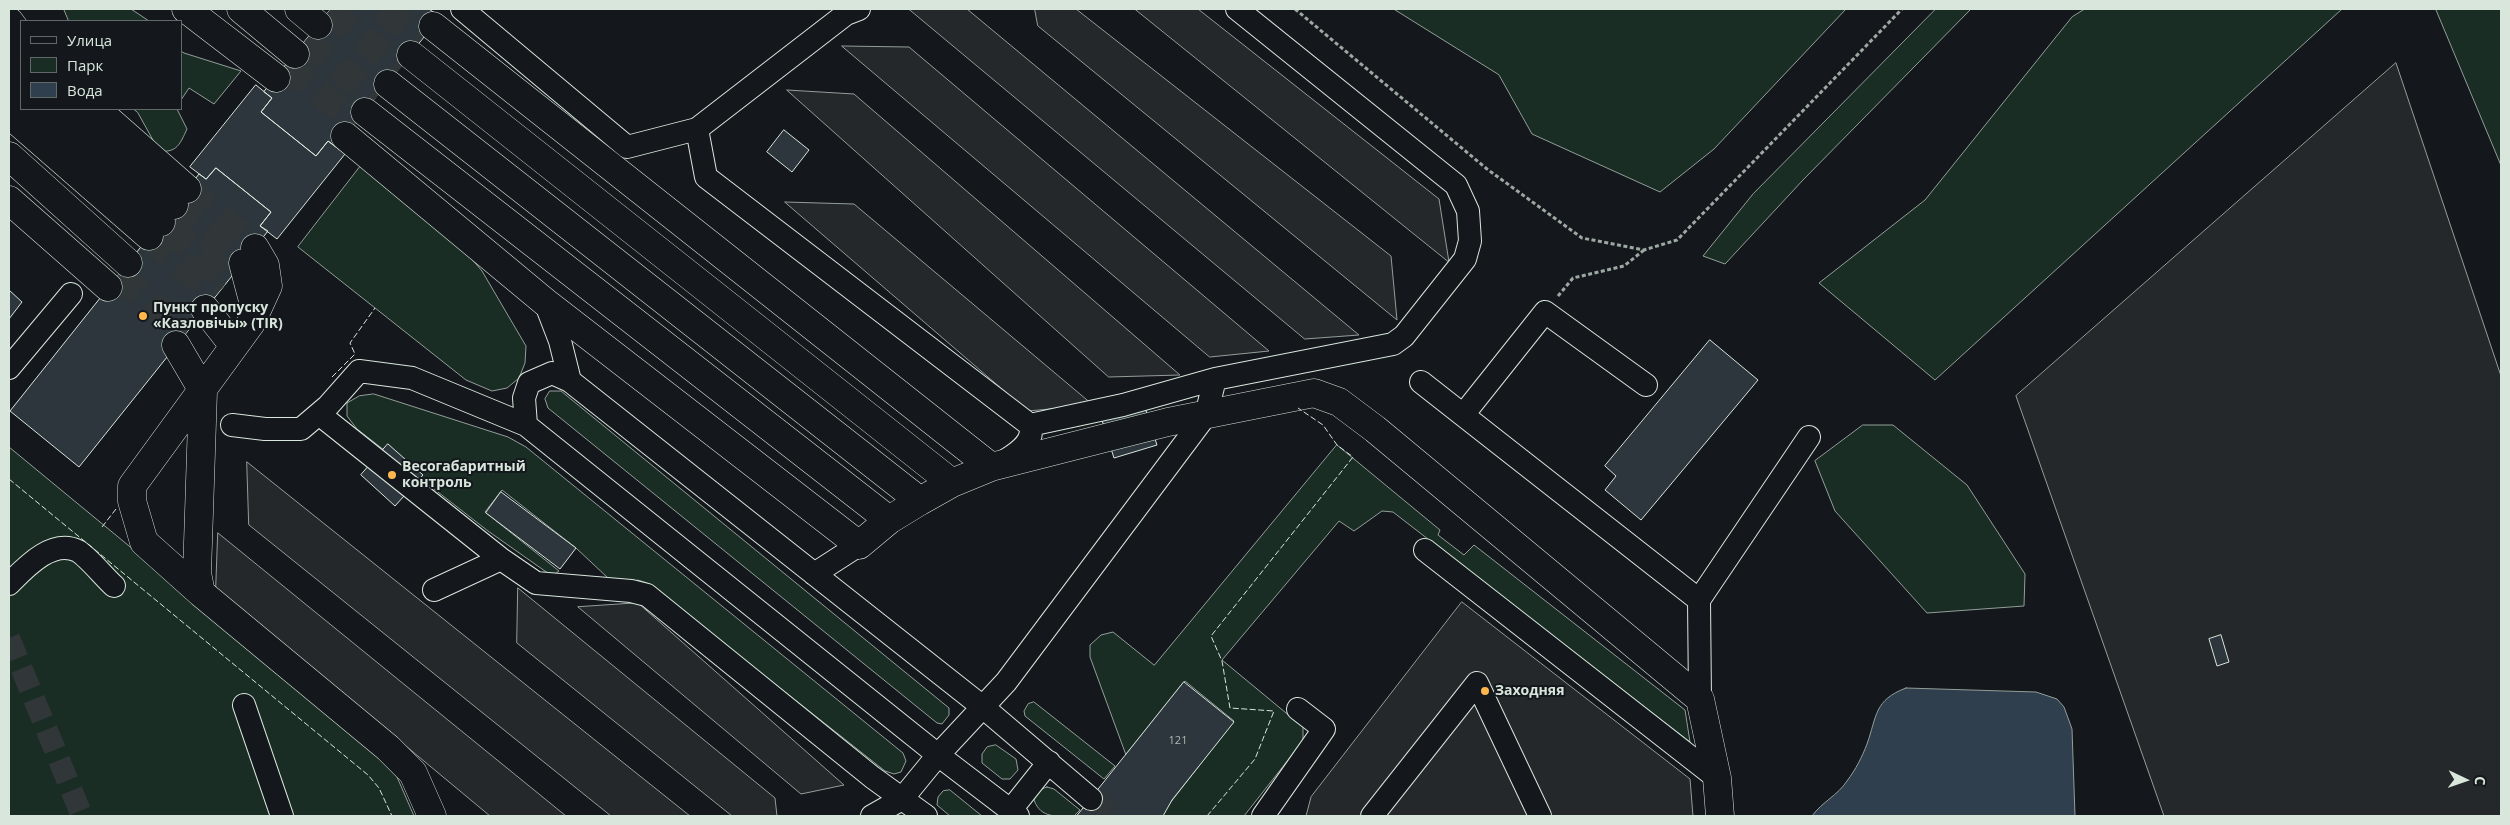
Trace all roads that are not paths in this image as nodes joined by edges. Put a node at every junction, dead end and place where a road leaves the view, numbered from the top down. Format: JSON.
{"nodes":[{"id":1,"x":186,"y":9,"type":"edge"},
{"id":2,"x":217,"y":9,"type":"edge"},
{"id":3,"x":241,"y":9,"type":"edge"},
{"id":4,"x":267,"y":9,"type":"edge"},
{"id":5,"x":462,"y":9,"type":"edge"},
{"id":6,"x":859,"y":9,"type":"edge"},
{"id":7,"x":1237,"y":9,"type":"edge"},
{"id":8,"x":9,"y":21,"type":"edge"},
{"id":9,"x":20,"y":36,"type":"edge"},
{"id":10,"x":304,"y":36,"type":"edge"},
{"id":11,"x":9,"y":58,"type":"edge"},
{"id":12,"x":20,"y":68,"type":"edge"},
{"id":13,"x":388,"y":83,"type":"junction"},
{"id":14,"x":9,"y":84,"type":"edge"},
{"id":15,"x":20,"y":94,"type":"edge"},
{"id":16,"x":37,"y":110,"type":"edge"},
{"id":17,"x":67,"y":110,"type":"edge"},
{"id":18,"x":96,"y":110,"type":"edge"},
{"id":19,"x":9,"y":114,"type":"edge"},
{"id":20,"x":697,"y":129,"type":"junction"},
{"id":21,"x":9,"y":133,"type":"edge"},
{"id":22,"x":9,"y":156,"type":"edge"},
{"id":23,"x":9,"y":178,"type":"edge"},
{"id":24,"x":9,"y":200,"type":"edge"},
{"id":25,"x":145,"y":241,"type":"junction"},
{"id":26,"x":71,"y":294,"type":"dead end"},
{"id":27,"x":213,"y":300,"type":"junction"},
{"id":28,"x":545,"y":302,"type":"junction"},
{"id":29,"x":233,"y":348,"type":"junction"},
{"id":30,"x":9,"y":368,"type":"edge"},
{"id":31,"x":1215,"y":379,"type":"junction"},
{"id":32,"x":570,"y":381,"type":"junction"},
{"id":33,"x":1421,"y":382,"type":"dead end"},
{"id":34,"x":1646,"y":385,"type":"dead end"},
{"id":35,"x":319,"y":414,"type":"junction"},
{"id":36,"x":1464,"y":414,"type":"junction"},
{"id":37,"x":1206,"y":415,"type":"junction"},
{"id":38,"x":232,"y":425,"type":"dead end"},
{"id":39,"x":526,"y":425,"type":"junction"},
{"id":40,"x":1030,"y":425,"type":"junction"},
{"id":41,"x":1809,"y":437,"type":"dead end"},
{"id":42,"x":930,"y":499,"type":"junction"},
{"id":43,"x":1425,"y":550,"type":"dead end"},
{"id":44,"x":501,"y":559,"type":"junction"},
{"id":45,"x":814,"y":574,"type":"junction"},
{"id":46,"x":9,"y":584,"type":"edge"},
{"id":47,"x":114,"y":586,"type":"dead end"},
{"id":48,"x":434,"y":590,"type":"dead end"},
{"id":49,"x":201,"y":593,"type":"junction"},
{"id":50,"x":1699,"y":600,"type":"junction"},
{"id":51,"x":1700,"y":699,"type":"junction"},
{"id":52,"x":244,"y":705,"type":"dead end"},
{"id":53,"x":984,"y":708,"type":"junction"},
{"id":54,"x":1298,"y":709,"type":"dead end"},
{"id":55,"x":938,"y":755,"type":"junction"},
{"id":56,"x":1049,"y":762,"type":"junction"},
{"id":57,"x":1717,"y":778,"type":"junction"},
{"id":58,"x":902,"y":799,"type":"junction"},
{"id":59,"x":1091,"y":799,"type":"tunnel mouth"},
{"id":60,"x":1014,"y":813,"type":"edge"},
{"id":61,"x":282,"y":816,"type":"edge"},
{"id":62,"x":432,"y":816,"type":"edge"},
{"id":63,"x":872,"y":816,"type":"edge"},
{"id":64,"x":926,"y":816,"type":"edge"},
{"id":65,"x":1263,"y":816,"type":"edge"},
{"id":66,"x":1372,"y":816,"type":"edge"},
{"id":67,"x":1540,"y":816,"type":"edge"},
{"id":68,"x":1720,"y":816,"type":"edge"}],
"edges":[{"from":1,"to":10,"type":"highway"},
{"from":2,"to":10,"type":"highway"},
{"from":3,"to":10,"type":"highway"},
{"from":4,"to":10,"type":"highway"},
{"from":5,"to":20,"type":"lane"},
{"from":6,"to":20,"type":"lane"},
{"from":7,"to":31,"type":"lane"},
{"from":8,"to":9,"type":"highway"},
{"from":11,"to":12,"type":"highway"},
{"from":13,"to":28,"type":"highway"},
{"from":13,"to":42,"type":"highway"},
{"from":13,"to":42,"type":"highway"},
{"from":13,"to":42,"type":"highway"},
{"from":13,"to":42,"type":"highway"},
{"from":14,"to":15,"type":"highway"},
{"from":16,"to":25,"type":"highway"},
{"from":17,"to":25,"type":"highway"},
{"from":18,"to":25,"type":"highway"},
{"from":19,"to":25,"type":"highway"},
{"from":20,"to":40,"type":"lane"},
{"from":21,"to":25,"type":"highway"},
{"from":22,"to":25,"type":"highway"},
{"from":23,"to":25,"type":"highway"},
{"from":24,"to":25,"type":"highway"},
{"from":26,"to":30,"type":"lane"},
{"from":27,"to":29,"type":"highway"},
{"from":27,"to":29,"type":"highway"},
{"from":27,"to":29,"type":"highway"},
{"from":27,"to":29,"type":"highway"},
{"from":28,"to":32,"type":"lane"},
{"from":28,"to":42,"type":"highway"},
{"from":29,"to":49,"type":"highway"},
{"from":29,"to":49,"type":"highway"},
{"from":31,"to":37,"type":"lane"},
{"from":31,"to":40,"type":"lane"},
{"from":32,"to":39,"type":"lane"},
{"from":32,"to":45,"type":"lane"},
{"from":33,"to":36,"type":"lane"},
{"from":34,"to":36,"type":"lane"},
{"from":35,"to":38,"type":"lane"},
{"from":35,"to":39,"type":"lane"},
{"from":35,"to":44,"type":"lane"},
{"from":36,"to":50,"type":"lane"},
{"from":37,"to":42,"type":"highway"},
{"from":37,"to":51,"type":"highway"},
{"from":37,"to":53,"type":"lane"},
{"from":39,"to":55,"type":"lane"},
{"from":40,"to":42,"type":"lane"},
{"from":41,"to":50,"type":"lane"},
{"from":42,"to":45,"type":"lane"},
{"from":43,"to":57,"type":"lane"},
{"from":44,"to":48,"type":"lane"},
{"from":44,"to":58,"type":"lane"},
{"from":45,"to":53,"type":"lane"},
{"from":46,"to":47,"type":"lane"},
{"from":49,"to":62,"type":"highway"},
{"from":50,"to":51,"type":"lane"},
{"from":51,"to":57,"type":"highway"},
{"from":52,"to":61,"type":"lane"},
{"from":53,"to":55,"type":"lane"},
{"from":53,"to":56,"type":"lane"},
{"from":54,"to":65,"type":"lane"},
{"from":55,"to":58,"type":"lane"},
{"from":55,"to":60,"type":"lane"},
{"from":56,"to":59,"type":"lane"},
{"from":56,"to":60,"type":"lane"},
{"from":57,"to":68,"type":"highway"},
{"from":58,"to":63,"type":"lane"},
{"from":58,"to":64,"type":"lane"},
{"from":66,"to":67,"type":"lane"}]}
